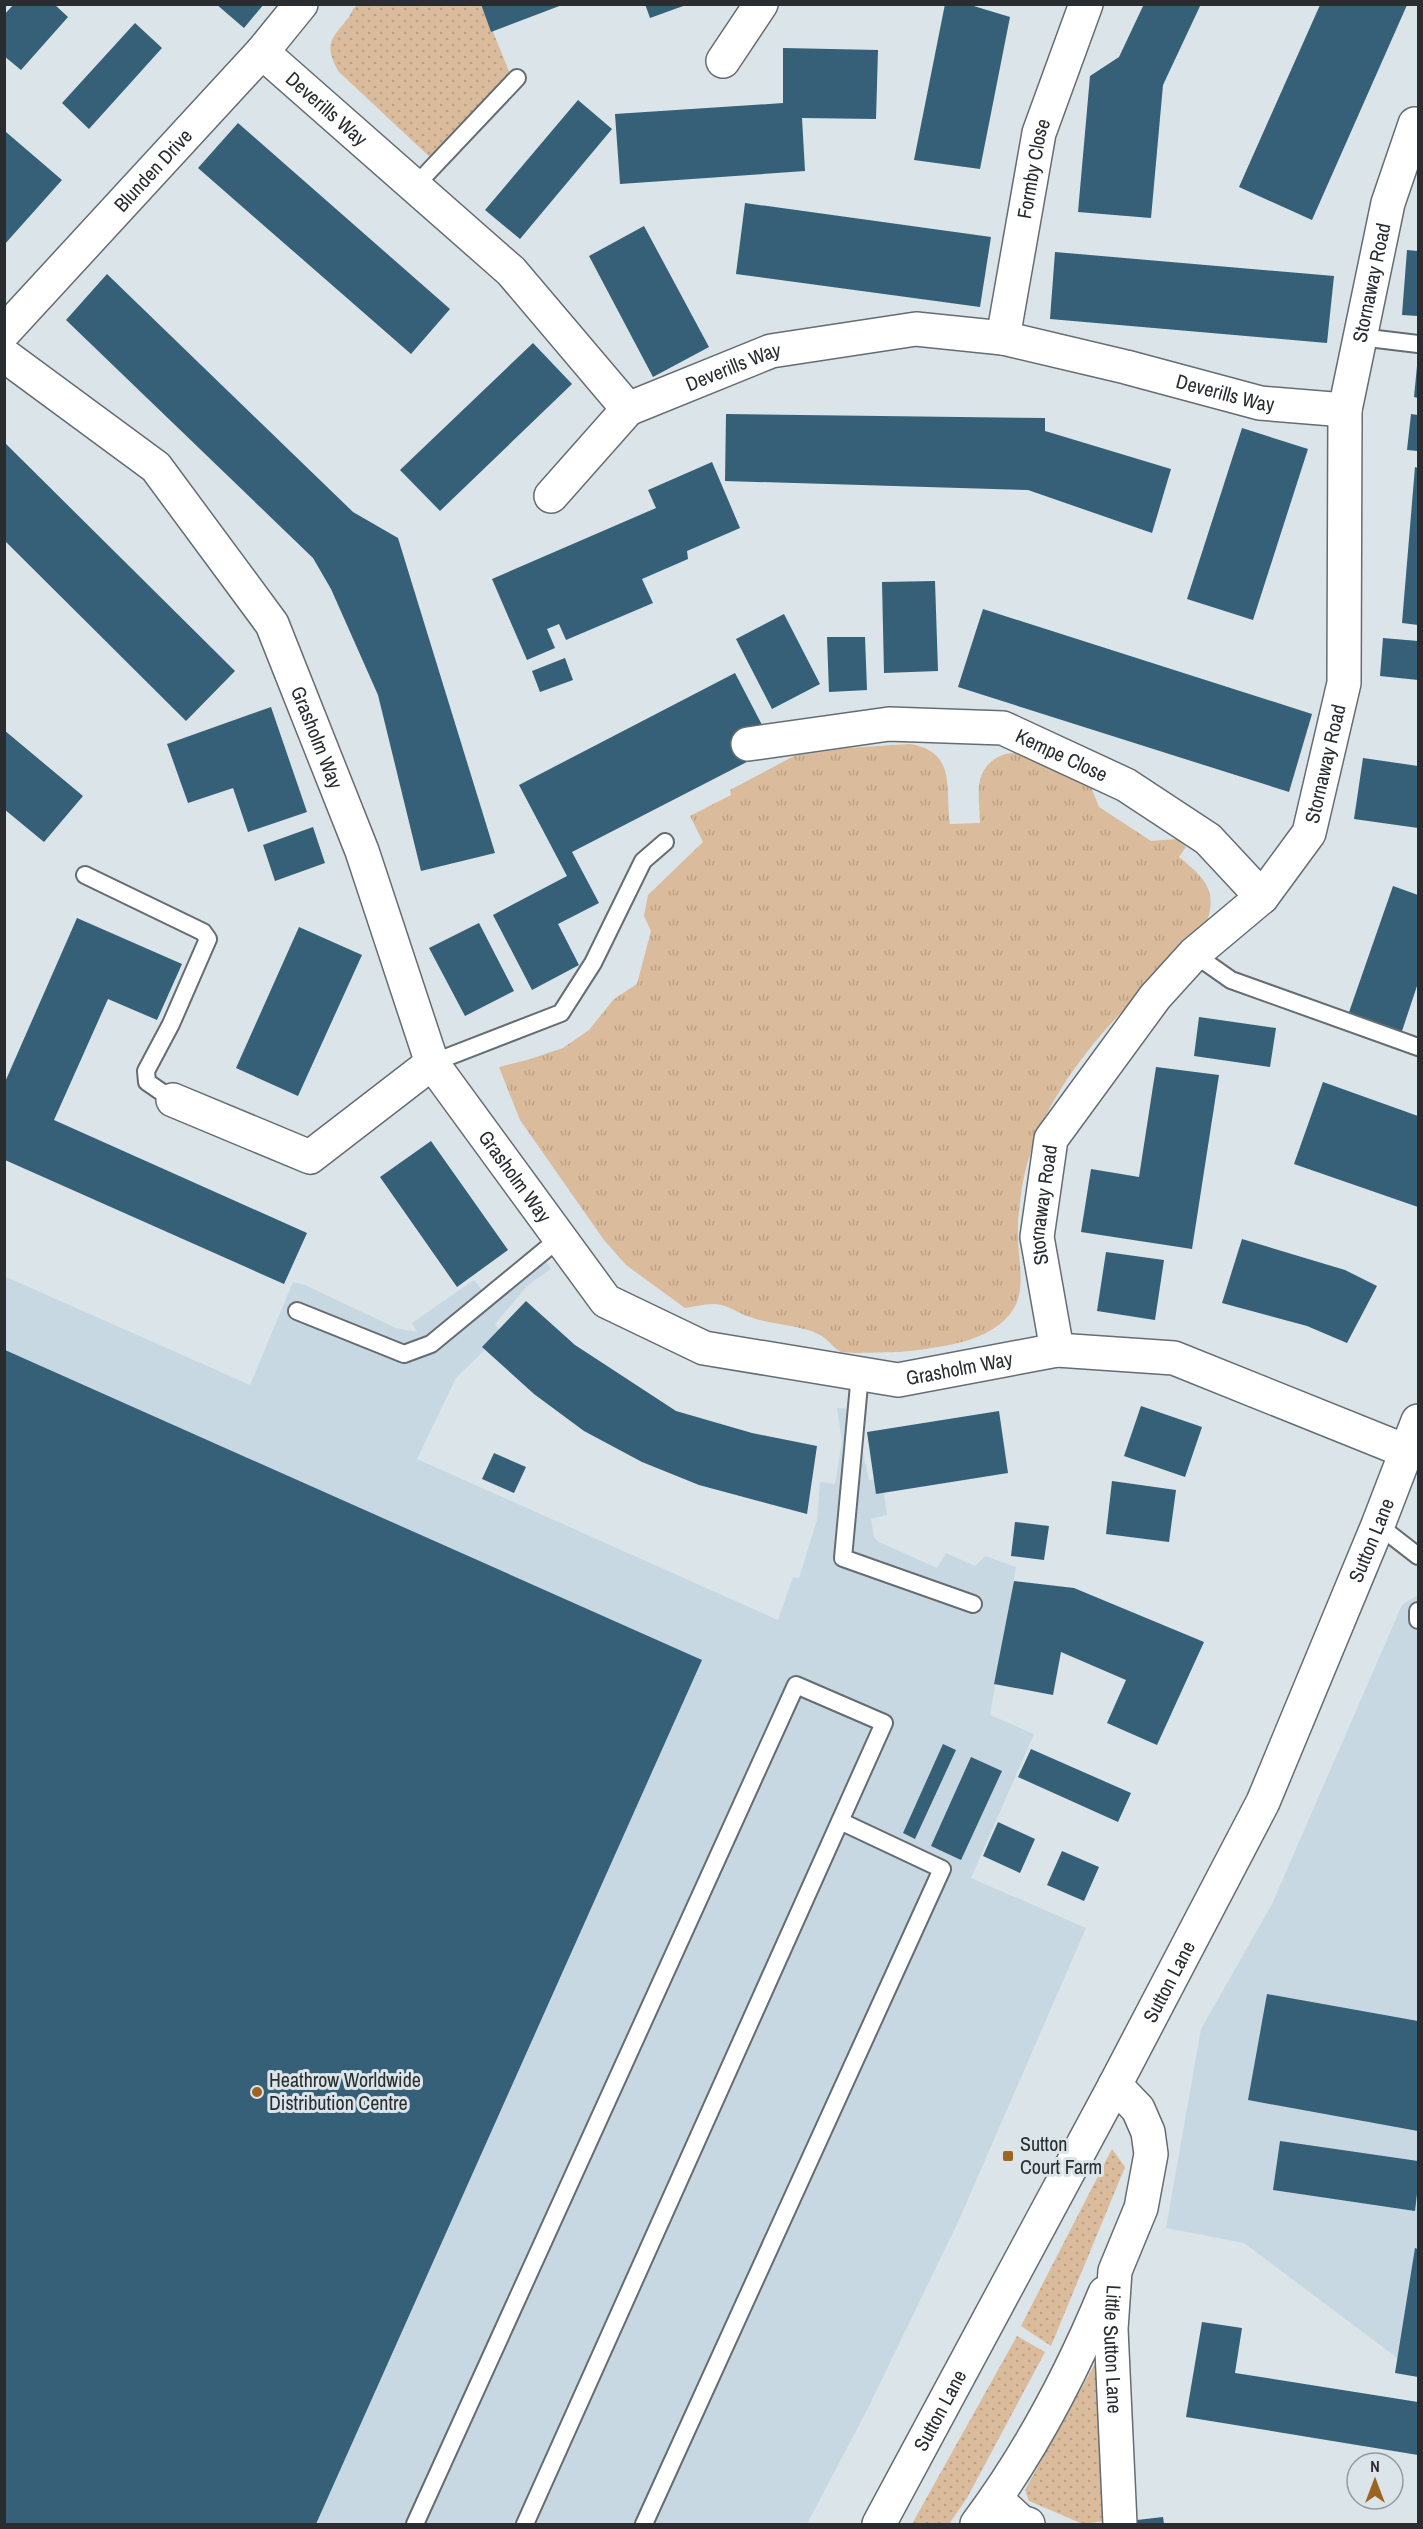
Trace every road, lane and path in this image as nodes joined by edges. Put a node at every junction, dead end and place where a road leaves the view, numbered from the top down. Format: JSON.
{"nodes":[{"id":1,"x":301,"y":4,"type":"edge"},
{"id":2,"x":761,"y":4,"type":"edge"},
{"id":3,"x":1086,"y":4,"type":"edge"},
{"id":4,"x":262,"y":52,"type":"junction"},
{"id":5,"x":723,"y":61,"type":"dead end"},
{"id":6,"x":517,"y":78,"type":"dead end"},
{"id":7,"x":1415,"y":124,"type":"dead end"},
{"id":8,"x":1410,"y":159,"type":"edge"},
{"id":9,"x":414,"y":187,"type":"junction"},
{"id":10,"x":4,"y":332,"type":"edge"},
{"id":11,"x":1360,"y":337,"type":"junction"},
{"id":12,"x":1003,"y":338,"type":"junction"},
{"id":13,"x":1419,"y":344,"type":"edge"},
{"id":14,"x":4,"y":354,"type":"edge"},
{"id":15,"x":628,"y":409,"type":"junction"},
{"id":16,"x":1345,"y":410,"type":"junction"},
{"id":17,"x":551,"y":496,"type":"dead end"},
{"id":18,"x":748,"y":744,"type":"dead end"},
{"id":19,"x":665,"y":842,"type":"dead end"},
{"id":20,"x":85,"y":875,"type":"dead end"},
{"id":21,"x":1262,"y":897,"type":"junction"},
{"id":22,"x":1194,"y":954,"type":"junction"},
{"id":23,"x":1419,"y":1047,"type":"edge"},
{"id":24,"x":432,"y":1063,"type":"junction"},
{"id":25,"x":173,"y":1100,"type":"joint"},
{"id":26,"x":561,"y":1237,"type":"junction"},
{"id":27,"x":297,"y":1311,"type":"dead end"},
{"id":28,"x":1057,"y":1350,"type":"junction"},
{"id":29,"x":860,"y":1374,"type":"junction"},
{"id":30,"x":1419,"y":1421,"type":"edge"},
{"id":31,"x":1408,"y":1452,"type":"junction"},
{"id":32,"x":1378,"y":1525,"type":"junction"},
{"id":33,"x":1419,"y":1556,"type":"edge"},
{"id":34,"x":973,"y":1604,"type":"dead end"},
{"id":35,"x":1419,"y":1611,"type":"edge"},
{"id":36,"x":1419,"y":1620,"type":"edge"},
{"id":37,"x":840,"y":1821,"type":"junction"},
{"id":38,"x":1115,"y":2085,"type":"junction"},
{"id":39,"x":1115,"y":2271,"type":"junction"},
{"id":40,"x":986,"y":2512,"type":"edge"},
{"id":41,"x":415,"y":2524,"type":"edge"},
{"id":42,"x":525,"y":2524,"type":"edge"},
{"id":43,"x":644,"y":2524,"type":"edge"},
{"id":44,"x":879,"y":2524,"type":"edge"},
{"id":45,"x":1028,"y":2524,"type":"edge"},
{"id":46,"x":1120,"y":2524,"type":"edge"}],
"edges":[{"from":1,"to":4,"type":"street","name":"Blunden Drive"},
{"from":2,"to":5,"type":"street"},
{"from":3,"to":12,"type":"street","name":"Formby Close"},
{"from":4,"to":9,"type":"street","name":"Deverills Way"},
{"from":4,"to":10,"type":"street","name":"Blunden Drive"},
{"from":6,"to":9,"type":"lane"},
{"from":7,"to":8,"type":"street","name":"Stornaway Road"},
{"from":8,"to":11,"type":"street","name":"Stornaway Road"},
{"from":9,"to":15,"type":"street","name":"Deverills Way"},
{"from":11,"to":13,"type":"lane"},
{"from":11,"to":16,"type":"street","name":"Stornaway Road"},
{"from":12,"to":15,"type":"street","name":"Deverills Way"},
{"from":12,"to":16,"type":"street","name":"Deverills Way"},
{"from":14,"to":24,"type":"street","name":"Grasholm Way"},
{"from":15,"to":17,"type":"street"},
{"from":16,"to":21,"type":"street","name":"Stornaway Road"},
{"from":18,"to":21,"type":"street","name":"Kempe Close"},
{"from":19,"to":24,"type":"lane"},
{"from":20,"to":25,"type":"lane"},
{"from":21,"to":22,"type":"street","name":"Stornaway Road"},
{"from":22,"to":23,"type":"lane"},
{"from":22,"to":28,"type":"street","name":"Stornaway Road"},
{"from":24,"to":25,"type":"street"},
{"from":24,"to":26,"type":"street","name":"Grasholm Way"},
{"from":26,"to":27,"type":"lane"},
{"from":26,"to":29,"type":"street","name":"Grasholm Way"},
{"from":28,"to":29,"type":"street","name":"Grasholm Way"},
{"from":28,"to":31,"type":"street","name":"Grasholm Way"},
{"from":29,"to":34,"type":"lane"},
{"from":30,"to":31,"type":"street","name":"Sutton Lane"},
{"from":31,"to":32,"type":"street","name":"Sutton Lane"},
{"from":32,"to":33,"type":"lane"},
{"from":32,"to":38,"type":"street","name":"Sutton Lane"},
{"from":35,"to":36,"type":"lane"},
{"from":37,"to":41,"type":"lane"},
{"from":37,"to":42,"type":"lane"},
{"from":37,"to":43,"type":"lane"},
{"from":38,"to":39,"type":"street","name":"Little Sutton Lane"},
{"from":38,"to":44,"type":"street","name":"Sutton Lane"},
{"from":39,"to":40,"type":"street"},
{"from":39,"to":46,"type":"street","name":"Little Sutton Lane"},
{"from":40,"to":45,"type":"street"}]}
